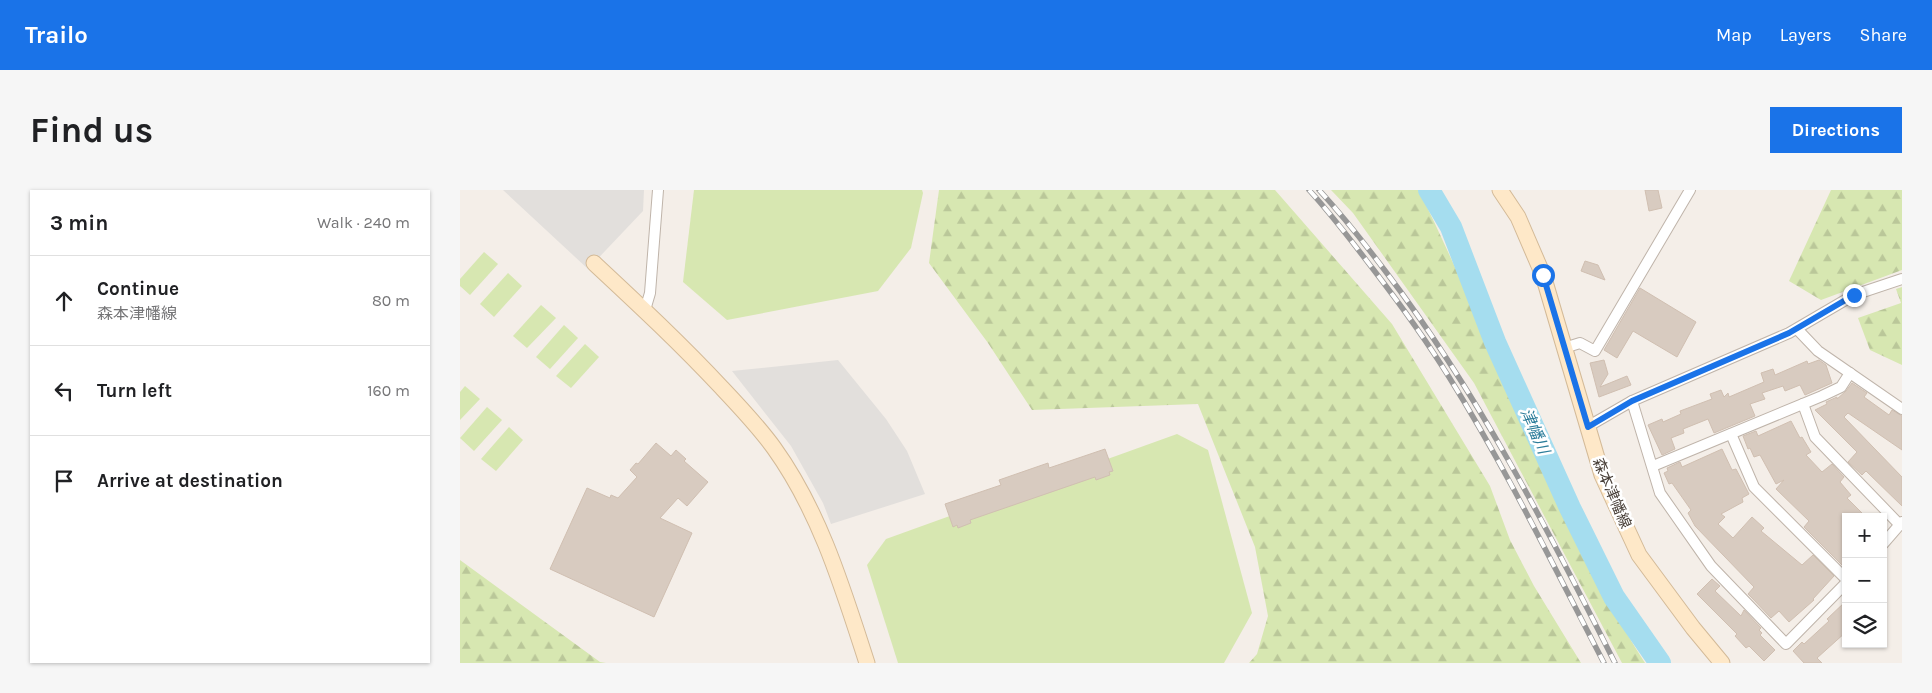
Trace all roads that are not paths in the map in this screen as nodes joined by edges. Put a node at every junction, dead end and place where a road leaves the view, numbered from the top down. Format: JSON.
{"nodes":[{"id":1,"x":658,"y":190,"type":"edge"},
{"id":2,"x":1500,"y":190,"type":"edge"},
{"id":3,"x":1690,"y":190,"type":"edge"},
{"id":4,"x":594,"y":263,"type":"dead end"},
{"id":5,"x":1902,"y":279,"type":"edge"},
{"id":6,"x":645,"y":310,"type":"junction"},
{"id":7,"x":1797,"y":328,"type":"junction"},
{"id":8,"x":1564,"y":348,"type":"junction"},
{"id":9,"x":1850,"y":373,"type":"junction"},
{"id":10,"x":1632,"y":401,"type":"junction"},
{"id":11,"x":1803,"y":404,"type":"junction"},
{"id":12,"x":1902,"y":409,"type":"edge"},
{"id":13,"x":1588,"y":427,"type":"junction"},
{"id":14,"x":1731,"y":434,"type":"junction"},
{"id":15,"x":1653,"y":466,"type":"junction"},
{"id":16,"x":1900,"y":523,"type":"edge"},
{"id":17,"x":1887,"y":539,"type":"edge"},
{"id":18,"x":1842,"y":577,"type":"edge"},
{"id":19,"x":1842,"y":585,"type":"edge"},
{"id":20,"x":867,"y":663,"type":"edge"},
{"id":21,"x":1722,"y":663,"type":"edge"}],
"edges":[{"from":1,"to":6,"type":"street"},
{"from":2,"to":8,"type":"main road","name":"森本津幡線"},
{"from":3,"to":8,"type":"street"},
{"from":4,"to":6,"type":"main road"},
{"from":5,"to":7,"type":"street"},
{"from":6,"to":20,"type":"main road"},
{"from":7,"to":9,"type":"street"},
{"from":7,"to":10,"type":"street"},
{"from":8,"to":13,"type":"main road","name":"森本津幡線"},
{"from":9,"to":11,"type":"street"},
{"from":9,"to":12,"type":"street"},
{"from":10,"to":13,"type":"street"},
{"from":10,"to":15,"type":"street"},
{"from":11,"to":14,"type":"street"},
{"from":11,"to":16,"type":"street"},
{"from":13,"to":21,"type":"main road","name":"森本津幡線"},
{"from":14,"to":15,"type":"street"},
{"from":14,"to":18,"type":"street"},
{"from":15,"to":19,"type":"street"},
{"from":16,"to":17,"type":"street"}]}
